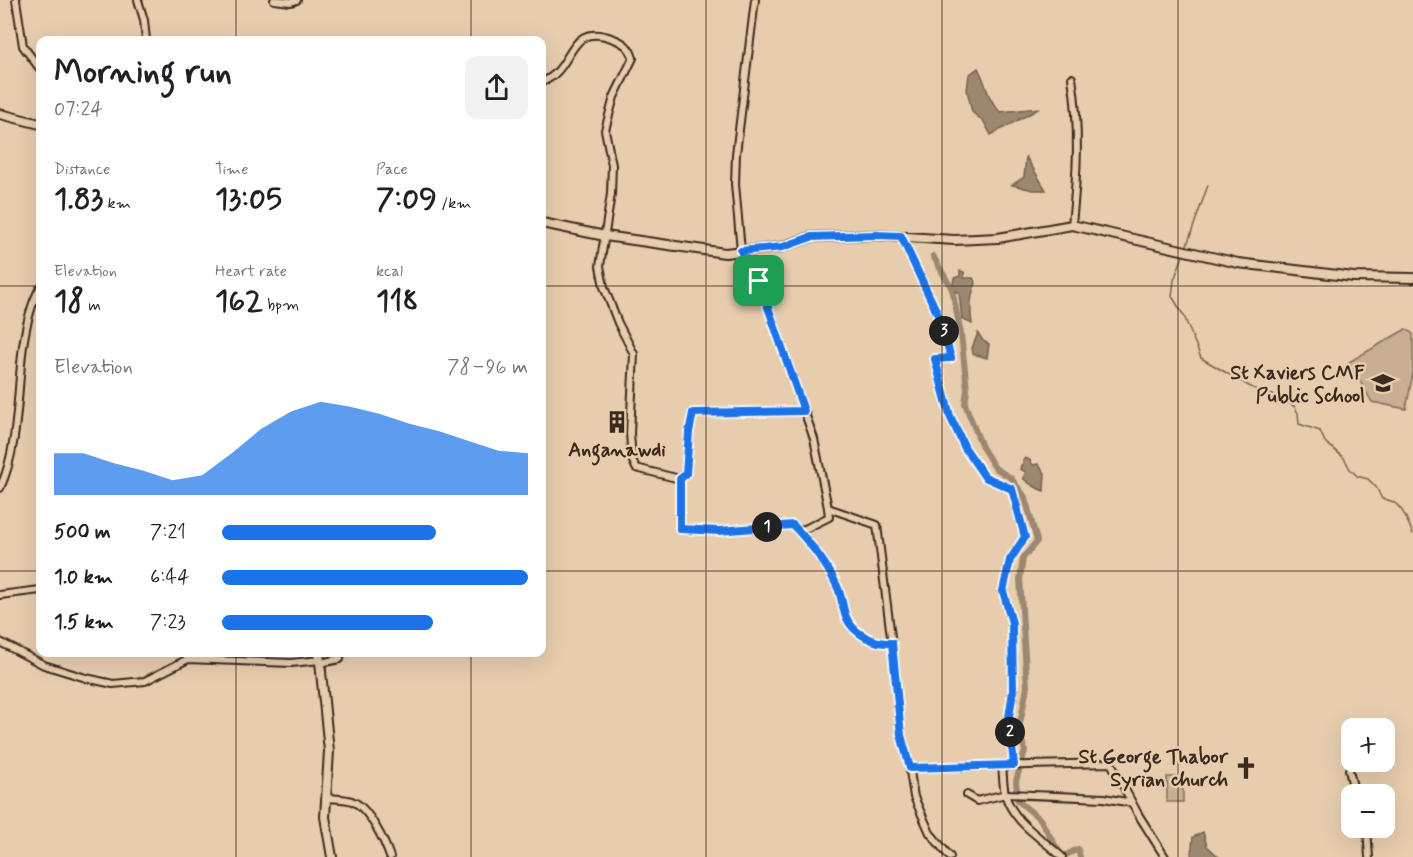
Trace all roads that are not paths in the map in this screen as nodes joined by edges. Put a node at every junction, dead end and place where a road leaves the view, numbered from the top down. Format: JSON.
{"nodes":[{"id":1,"x":16,"y":0,"type":"edge"},
{"id":2,"x":138,"y":0,"type":"edge"},
{"id":3,"x":274,"y":0,"type":"edge"},
{"id":4,"x":297,"y":0,"type":"edge"},
{"id":5,"x":755,"y":0,"type":"edge"},
{"id":6,"x":146,"y":36,"type":"edge"},
{"id":7,"x":36,"y":64,"type":"edge"},
{"id":8,"x":1072,"y":78,"type":"dead end"},
{"id":9,"x":546,"y":80,"type":"edge"},
{"id":10,"x":0,"y":114,"type":"edge"},
{"id":11,"x":36,"y":123,"type":"edge"},
{"id":12,"x":546,"y":224,"type":"edge"},
{"id":13,"x":1072,"y":225,"type":"junction"},
{"id":14,"x":605,"y":236,"type":"junction"},
{"id":15,"x":901,"y":236,"type":"junction"},
{"id":16,"x":741,"y":251,"type":"junction"},
{"id":17,"x":1413,"y":278,"type":"edge"},
{"id":18,"x":36,"y":295,"type":"edge"},
{"id":19,"x":804,"y":411,"type":"junction"},
{"id":20,"x":680,"y":479,"type":"junction"},
{"id":21,"x":0,"y":488,"type":"edge"},
{"id":22,"x":828,"y":508,"type":"junction"},
{"id":23,"x":798,"y":530,"type":"junction"},
{"id":24,"x":36,"y":590,"type":"edge"},
{"id":25,"x":0,"y":595,"type":"edge"},
{"id":26,"x":0,"y":642,"type":"edge"},
{"id":27,"x":892,"y":643,"type":"junction"},
{"id":28,"x":340,"y":657,"type":"edge"},
{"id":29,"x":320,"y":658,"type":"edge"},
{"id":30,"x":909,"y":765,"type":"junction"},
{"id":31,"x":1002,"y":765,"type":"junction"},
{"id":32,"x":1014,"y":765,"type":"junction"},
{"id":33,"x":1005,"y":794,"type":"junction"},
{"id":34,"x":967,"y":795,"type":"dead end"},
{"id":35,"x":326,"y":798,"type":"junction"},
{"id":36,"x":1132,"y":803,"type":"junction"},
{"id":37,"x":1368,"y":838,"type":"edge"},
{"id":38,"x":332,"y":857,"type":"edge"},
{"id":39,"x":390,"y":857,"type":"edge"},
{"id":40,"x":950,"y":857,"type":"edge"},
{"id":41,"x":1062,"y":857,"type":"edge"},
{"id":42,"x":1165,"y":857,"type":"edge"},
{"id":43,"x":1369,"y":857,"type":"edge"}],
"edges":[{"from":1,"to":7,"type":"street"},
{"from":2,"to":6,"type":"street"},
{"from":3,"to":4,"type":"street"},
{"from":5,"to":16,"type":"street"},
{"from":8,"to":13,"type":"street"},
{"from":9,"to":14,"type":"street"},
{"from":10,"to":11,"type":"main road"},
{"from":12,"to":14,"type":"main road"},
{"from":13,"to":15,"type":"main road"},
{"from":13,"to":17,"type":"main road"},
{"from":14,"to":16,"type":"main road"},
{"from":14,"to":20,"type":"street"},
{"from":15,"to":16,"type":"main road"},
{"from":15,"to":32,"type":"street"},
{"from":16,"to":19,"type":"street"},
{"from":18,"to":21,"type":"street"},
{"from":19,"to":20,"type":"street"},
{"from":19,"to":22,"type":"street"},
{"from":20,"to":23,"type":"street"},
{"from":22,"to":23,"type":"street"},
{"from":22,"to":27,"type":"street"},
{"from":23,"to":27,"type":"street"},
{"from":24,"to":25,"type":"street"},
{"from":26,"to":29,"type":"street"},
{"from":27,"to":30,"type":"street"},
{"from":28,"to":29,"type":"street"},
{"from":29,"to":35,"type":"main road"},
{"from":30,"to":31,"type":"street"},
{"from":30,"to":40,"type":"street"},
{"from":31,"to":32,"type":"street"},
{"from":31,"to":33,"type":"street"},
{"from":32,"to":36,"type":"street"},
{"from":33,"to":34,"type":"street"},
{"from":33,"to":36,"type":"street"},
{"from":33,"to":41,"type":"street"},
{"from":35,"to":38,"type":"main road"},
{"from":35,"to":39,"type":"street"},
{"from":36,"to":42,"type":"street"},
{"from":37,"to":43,"type":"street"}]}
